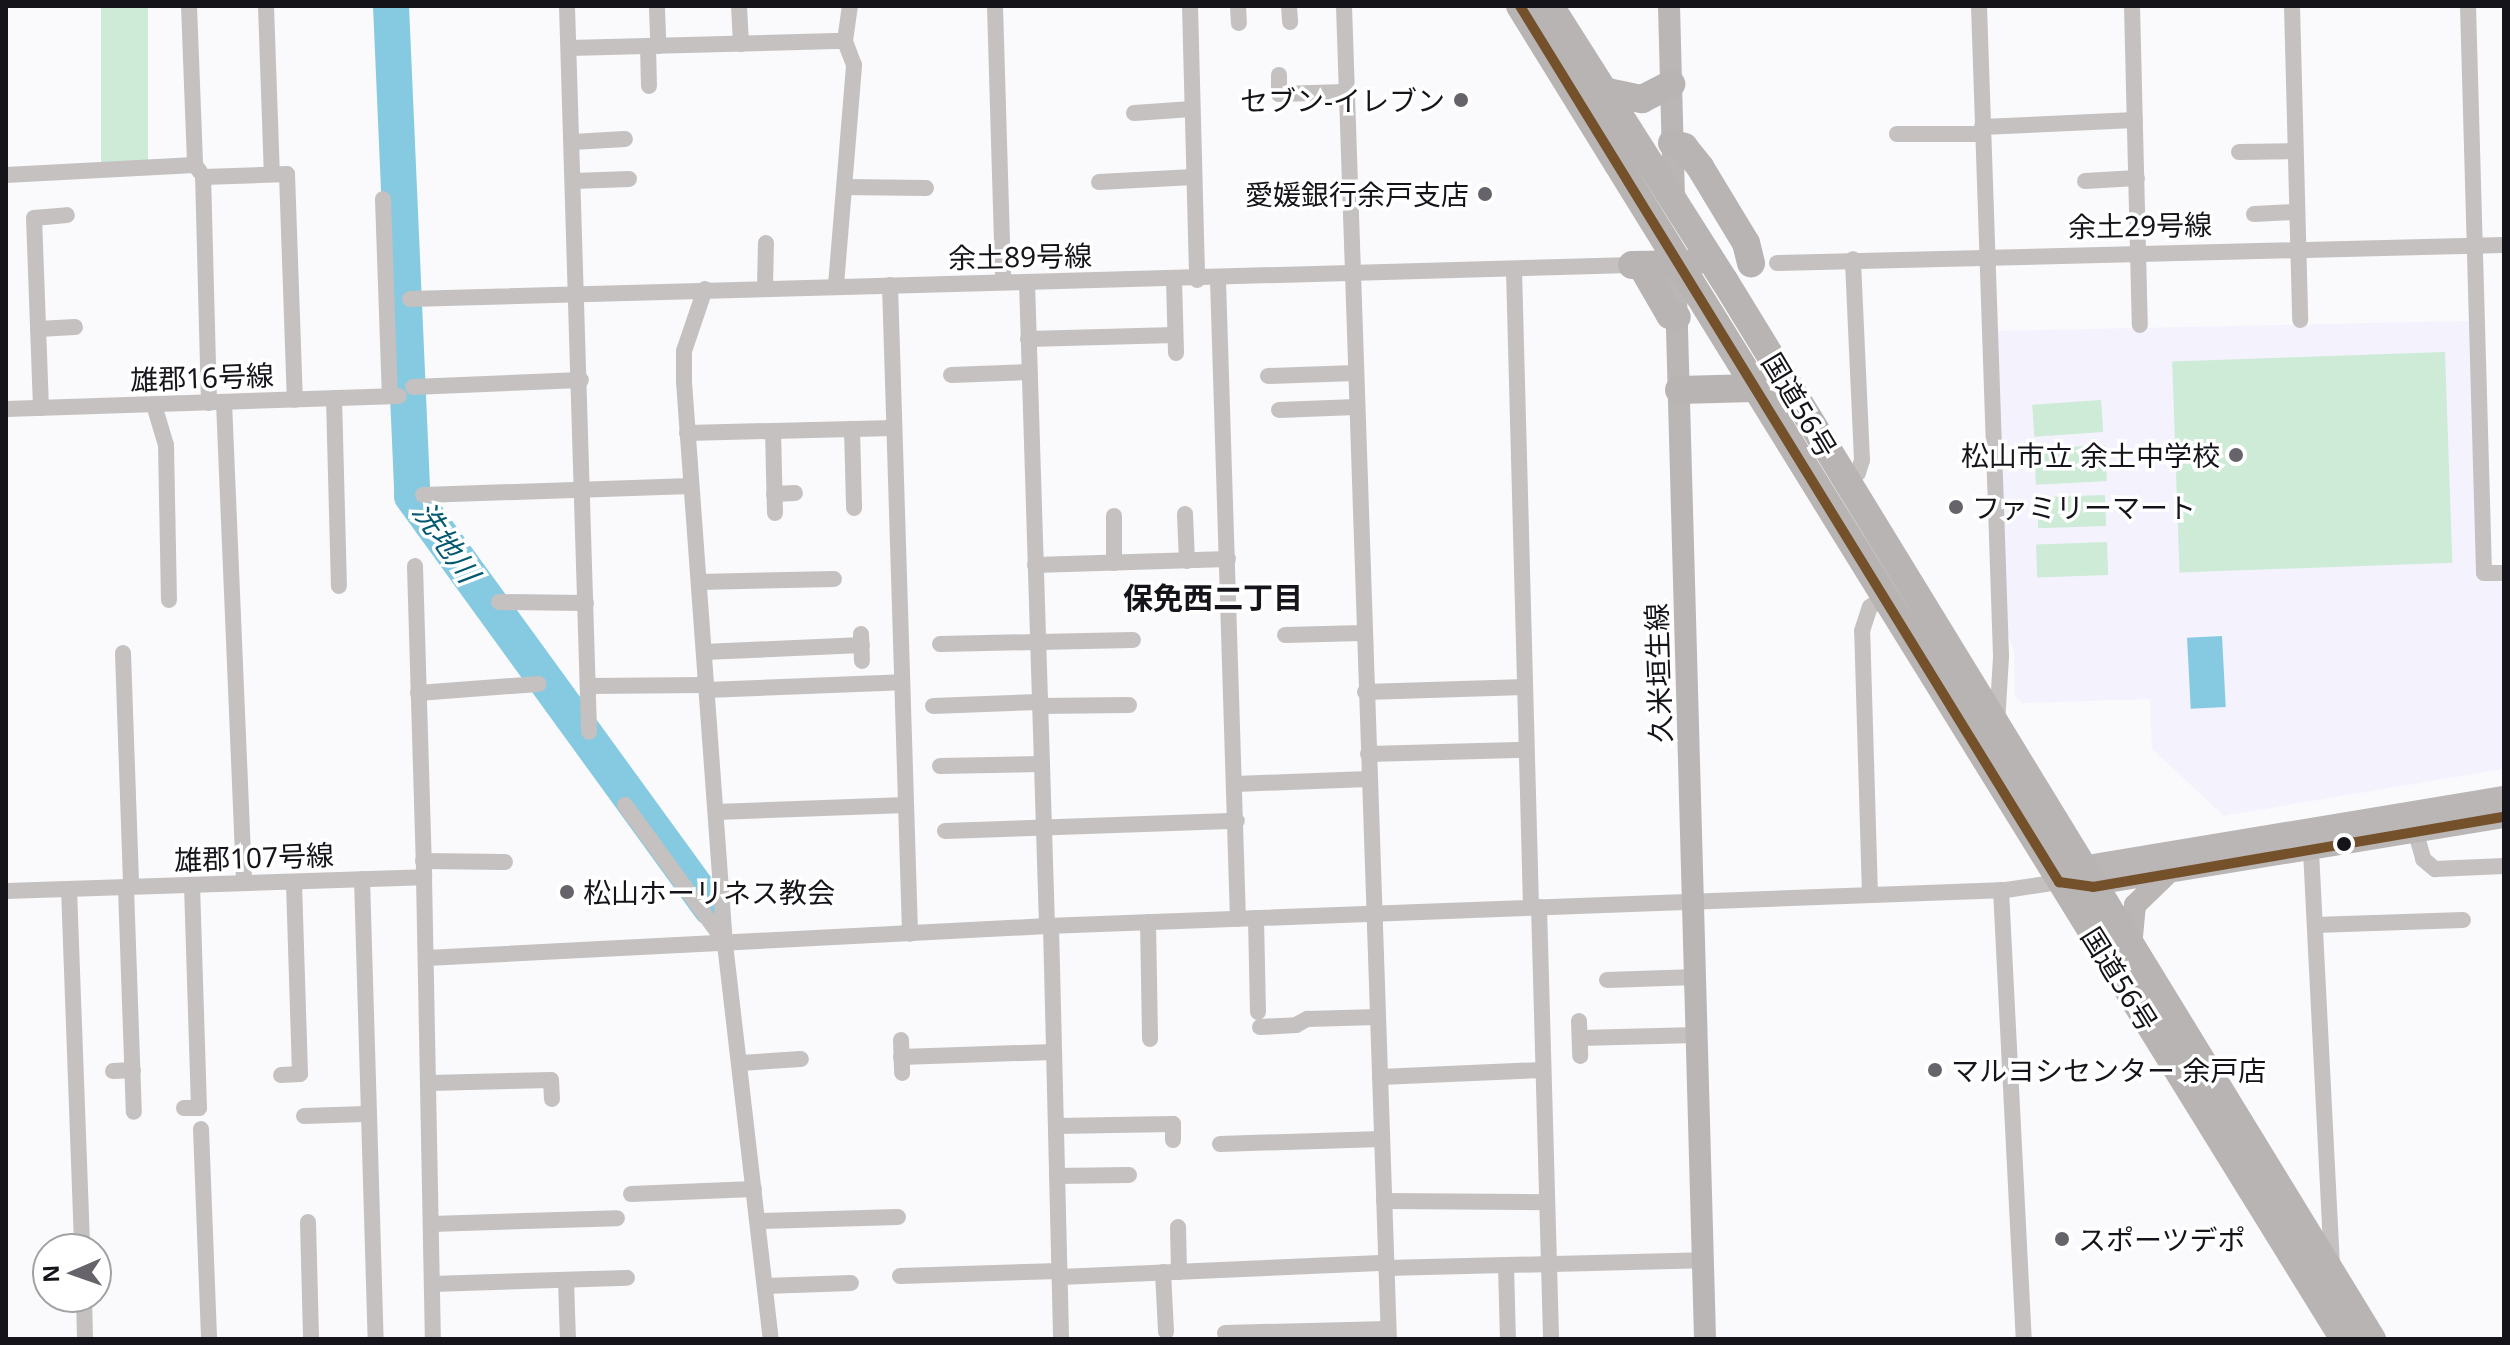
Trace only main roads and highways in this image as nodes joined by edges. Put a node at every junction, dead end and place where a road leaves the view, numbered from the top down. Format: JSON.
{"nodes":[{"id":1,"x":1520,"y":6,"type":"edge"},
{"id":2,"x":1550,"y":6,"type":"edge"},
{"id":3,"x":1669,"y":6,"type":"edge"},
{"id":4,"x":1671,"y":84,"type":"junction"},
{"id":5,"x":1603,"y":91,"type":"junction"},
{"id":6,"x":1672,"y":143,"type":"junction"},
{"id":7,"x":1674,"y":207,"type":"junction"},
{"id":8,"x":1713,"y":263,"type":"junction"},
{"id":9,"x":1676,"y":264,"type":"junction"},
{"id":10,"x":1677,"y":317,"type":"junction"},
{"id":11,"x":1754,"y":388,"type":"junction"},
{"id":12,"x":1679,"y":390,"type":"junction"},
{"id":13,"x":1986,"y":736,"type":"junction"},
{"id":14,"x":2504,"y":797,"type":"edge"},
{"id":15,"x":2504,"y":817,"type":"edge"},
{"id":16,"x":2413,"y":823,"type":"junction"},
{"id":17,"x":2166,"y":875,"type":"junction"},
{"id":18,"x":2077,"y":879,"type":"junction"},
{"id":19,"x":2132,"y":949,"type":"junction"},
{"id":20,"x":2341,"y":1336,"type":"edge"},
{"id":21,"x":1705,"y":1339,"type":"edge"},
{"id":22,"x":2372,"y":1339,"type":"edge"}],
"edges":[{"from":1,"to":9,"type":"highway","name":"国道56号"},
{"from":2,"to":5,"type":"highway","name":"国道56号"},
{"from":3,"to":4,"type":"main road","name":"久米垣生線"},
{"from":4,"to":5,"type":"highway"},
{"from":4,"to":6,"type":"main road","name":"久米垣生線"},
{"from":5,"to":7,"type":"highway","name":"国道56号"},
{"from":6,"to":7,"type":"main road","name":"久米垣生線"},
{"from":6,"to":8,"type":"highway"},
{"from":7,"to":8,"type":"highway","name":"国道56号"},
{"from":7,"to":9,"type":"main road","name":"久米垣生線"},
{"from":8,"to":9,"type":"highway"},
{"from":8,"to":13,"type":"highway","name":"国道56号"},
{"from":9,"to":10,"type":"main road","name":"久米垣生線"},
{"from":9,"to":10,"type":"highway"},
{"from":9,"to":11,"type":"highway","name":"国道56号"},
{"from":10,"to":12,"type":"main road","name":"久米垣生線"},
{"from":11,"to":12,"type":"highway"},
{"from":11,"to":13,"type":"highway","name":"国道56号"},
{"from":12,"to":21,"type":"main road","name":"久米垣生線"},
{"from":13,"to":18,"type":"highway","name":"国道56号"},
{"from":14,"to":16,"type":"main road"},
{"from":15,"to":16,"type":"main road"},
{"from":16,"to":17,"type":"main road"},
{"from":16,"to":18,"type":"main road"},
{"from":17,"to":18,"type":"main road"},
{"from":17,"to":19,"type":"main road"},
{"from":18,"to":19,"type":"highway","name":"国道56号"},
{"from":18,"to":20,"type":"highway","name":"国道56号"},
{"from":19,"to":22,"type":"highway","name":"国道56号"}]}
